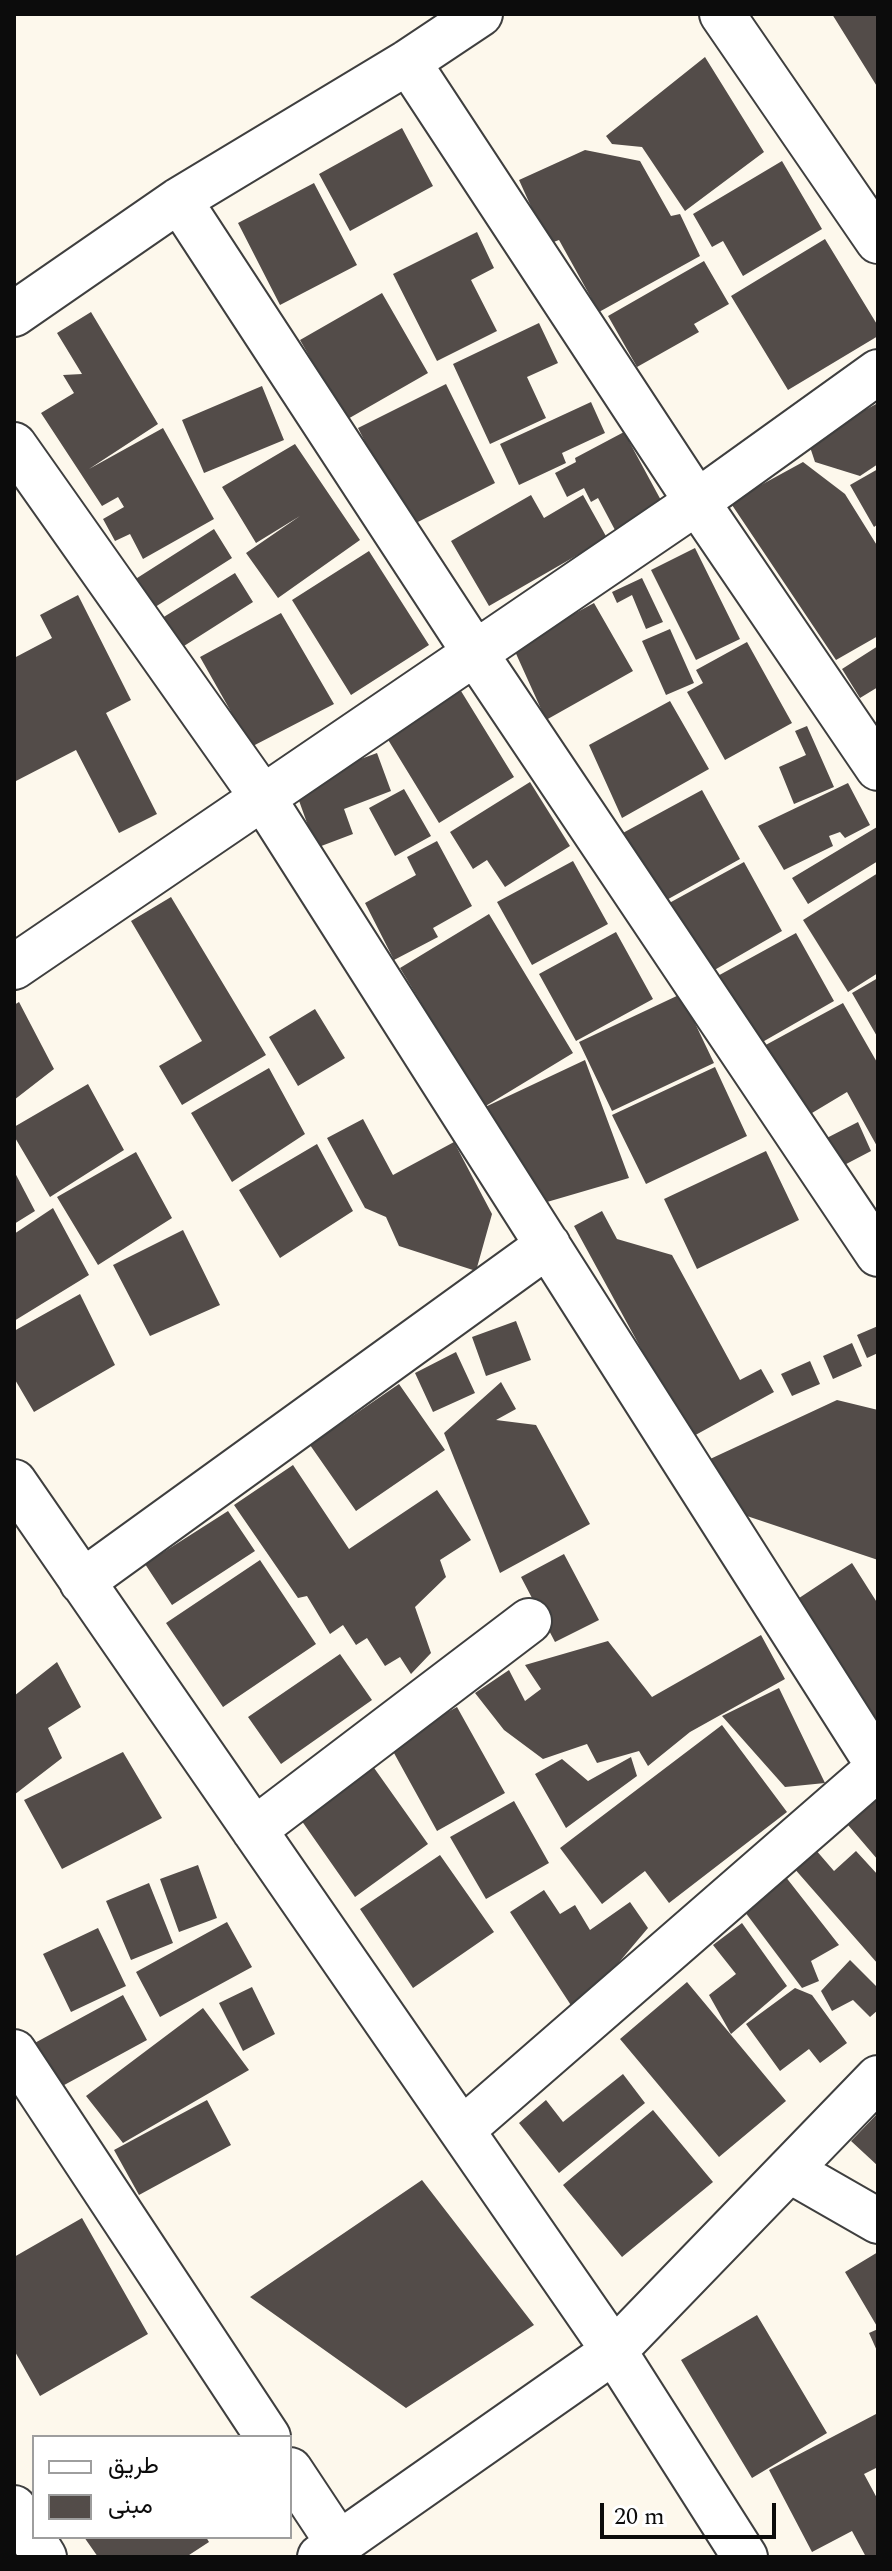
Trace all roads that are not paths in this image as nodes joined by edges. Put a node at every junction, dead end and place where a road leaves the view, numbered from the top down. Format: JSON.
{"nodes":[{"id":1,"x":480,"y":14,"type":"edge"},
{"id":2,"x":722,"y":14,"type":"edge"},
{"id":3,"x":408,"y":62,"type":"junction"},
{"id":4,"x":179,"y":200,"type":"junction"},
{"id":5,"x":878,"y":241,"type":"edge"},
{"id":6,"x":14,"y":314,"type":"edge"},
{"id":7,"x":878,"y":372,"type":"edge"},
{"id":8,"x":14,"y":445,"type":"edge"},
{"id":9,"x":697,"y":502,"type":"junction"},
{"id":10,"x":475,"y":653,"type":"junction"},
{"id":11,"x":878,"y":768,"type":"edge"},
{"id":12,"x":263,"y":798,"type":"junction"},
{"id":13,"x":14,"y":967,"type":"edge"},
{"id":14,"x":548,"y":1245,"type":"junction"},
{"id":15,"x":878,"y":1254,"type":"edge"},
{"id":16,"x":14,"y":1482,"type":"edge"},
{"id":17,"x":82,"y":1582,"type":"junction"},
{"id":18,"x":529,"y":1621,"type":"dead end"},
{"id":19,"x":878,"y":1767,"type":"edge"},
{"id":20,"x":254,"y":1830,"type":"junction"},
{"id":21,"x":14,"y":2052,"type":"edge"},
{"id":22,"x":878,"y":2078,"type":"edge"},
{"id":23,"x":462,"y":2130,"type":"junction"},
{"id":24,"x":789,"y":2170,"type":"junction"},
{"id":25,"x":878,"y":2221,"type":"edge"},
{"id":26,"x":614,"y":2351,"type":"junction"},
{"id":27,"x":267,"y":2435,"type":"edge"},
{"id":28,"x":292,"y":2474,"type":"edge"},
{"id":29,"x":14,"y":2508,"type":"edge"},
{"id":30,"x":32,"y":2537,"type":"edge"},
{"id":31,"x":33,"y":2539,"type":"edge"},
{"id":32,"x":330,"y":2550,"type":"edge"},
{"id":33,"x":44,"y":2557,"type":"edge"},
{"id":34,"x":745,"y":2557,"type":"edge"}],
"edges":[{"from":1,"to":3,"type":"street"},
{"from":2,"to":5,"type":"street"},
{"from":3,"to":4,"type":"street"},
{"from":3,"to":9,"type":"street"},
{"from":4,"to":6,"type":"street"},
{"from":4,"to":10,"type":"street"},
{"from":7,"to":9,"type":"street"},
{"from":8,"to":12,"type":"street"},
{"from":9,"to":10,"type":"street"},
{"from":9,"to":11,"type":"street"},
{"from":10,"to":12,"type":"street"},
{"from":10,"to":15,"type":"street"},
{"from":12,"to":13,"type":"street"},
{"from":12,"to":14,"type":"street"},
{"from":14,"to":17,"type":"street"},
{"from":14,"to":19,"type":"street"},
{"from":16,"to":17,"type":"street"},
{"from":17,"to":20,"type":"street"},
{"from":18,"to":20,"type":"street"},
{"from":19,"to":23,"type":"street"},
{"from":20,"to":23,"type":"street"},
{"from":21,"to":27,"type":"street"},
{"from":22,"to":24,"type":"street"},
{"from":23,"to":26,"type":"street"},
{"from":24,"to":25,"type":"street"},
{"from":24,"to":26,"type":"street"},
{"from":26,"to":32,"type":"street"},
{"from":26,"to":34,"type":"street"},
{"from":28,"to":32,"type":"street"},
{"from":29,"to":30,"type":"street"},
{"from":31,"to":33,"type":"street"}]}
